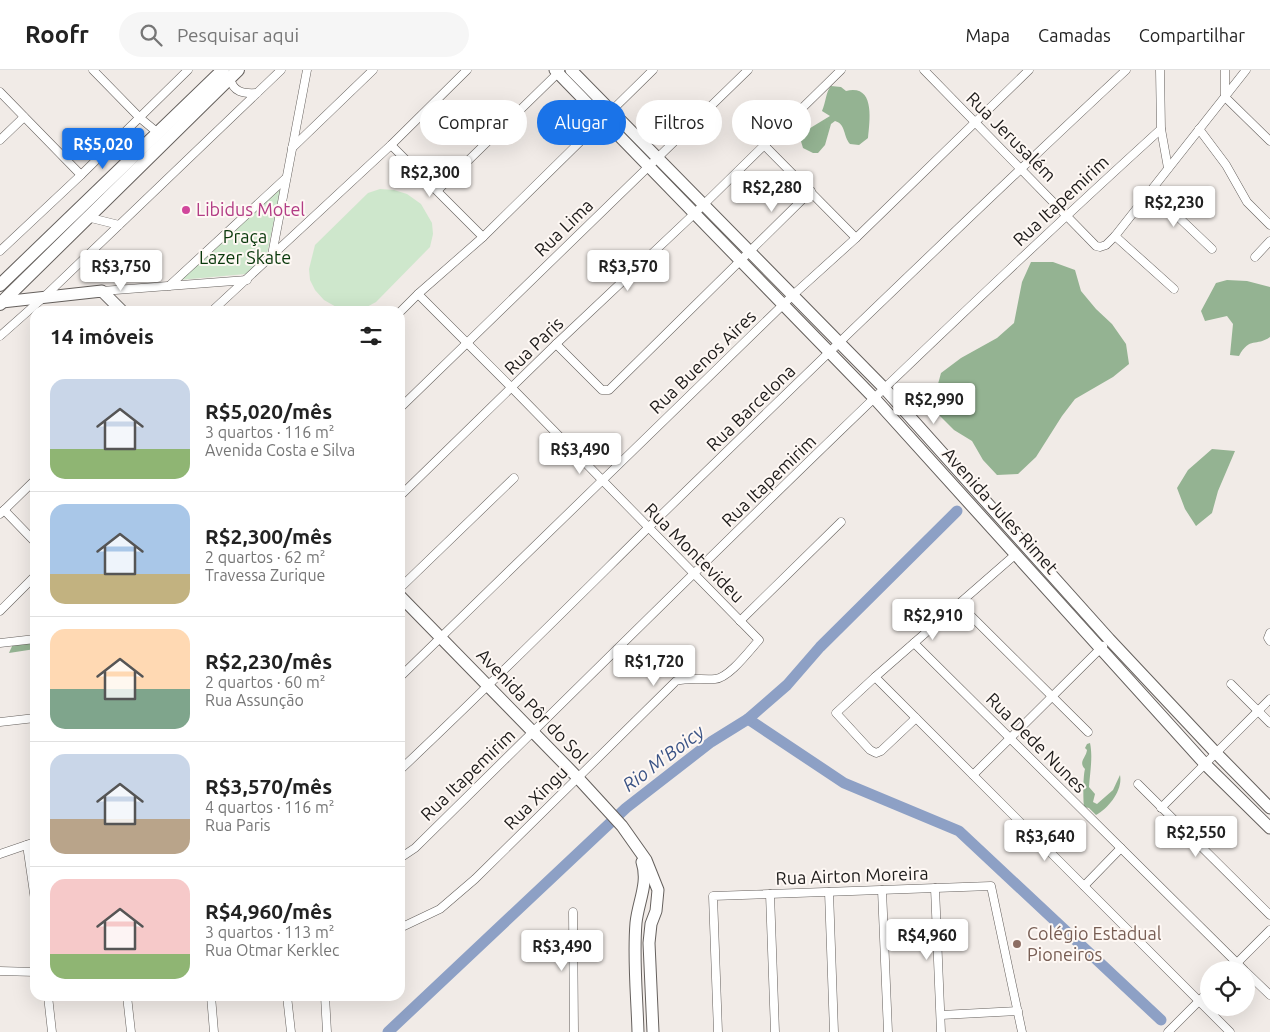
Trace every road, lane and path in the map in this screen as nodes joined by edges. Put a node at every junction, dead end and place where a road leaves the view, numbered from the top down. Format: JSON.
{"nodes":[{"id":1,"x":93,"y":70,"type":"edge"},
{"id":2,"x":188,"y":70,"type":"edge"},
{"id":3,"x":281,"y":70,"type":"edge"},
{"id":4,"x":307,"y":70,"type":"edge"},
{"id":5,"x":372,"y":70,"type":"edge"},
{"id":6,"x":467,"y":70,"type":"edge"},
{"id":7,"x":571,"y":70,"type":"edge"},
{"id":8,"x":653,"y":70,"type":"edge"},
{"id":9,"x":748,"y":70,"type":"edge"},
{"id":10,"x":840,"y":70,"type":"edge"},
{"id":11,"x":1029,"y":70,"type":"edge"},
{"id":12,"x":1126,"y":70,"type":"edge"},
{"id":13,"x":1160,"y":70,"type":"edge"},
{"id":14,"x":1225,"y":70,"type":"edge"},
{"id":15,"x":1246,"y":70,"type":"edge"},
{"id":16,"x":558,"y":71,"type":"edge"},
{"id":17,"x":928,"y":71,"type":"edge"},
{"id":18,"x":230,"y":73,"type":"edge"},
{"id":19,"x":0,"y":92,"type":"edge"},
{"id":20,"x":257,"y":93,"type":"junction"},
{"id":21,"x":1225,"y":97,"type":"junction"},
{"id":22,"x":590,"y":100,"type":"edge"},
{"id":23,"x":595,"y":100,"type":"edge"},
{"id":24,"x":622,"y":100,"type":"edge"},
{"id":25,"x":809,"y":100,"type":"edge"},
{"id":26,"x":24,"y":117,"type":"junction"},
{"id":27,"x":140,"y":118,"type":"junction"},
{"id":28,"x":975,"y":122,"type":"junction"},
{"id":29,"x":1161,"y":129,"type":"junction"},
{"id":30,"x":1199,"y":129,"type":"junction"},
{"id":31,"x":626,"y":131,"type":"edge"},
{"id":32,"x":158,"y":133,"type":"junction"},
{"id":33,"x":626,"y":139,"type":"edge"},
{"id":34,"x":0,"y":140,"type":"edge"},
{"id":35,"x":1270,"y":141,"type":"edge"},
{"id":36,"x":391,"y":145,"type":"junction"},
{"id":37,"x":577,"y":145,"type":"edge"},
{"id":38,"x":763,"y":145,"type":"edge"},
{"id":39,"x":765,"y":145,"type":"edge"},
{"id":40,"x":292,"y":148,"type":"junction"},
{"id":41,"x":658,"y":158,"type":"junction"},
{"id":42,"x":649,"y":167,"type":"junction"},
{"id":43,"x":1021,"y":168,"type":"junction"},
{"id":44,"x":1168,"y":168,"type":"junction"},
{"id":45,"x":81,"y":175,"type":"junction"},
{"id":46,"x":286,"y":178,"type":"junction"},
{"id":47,"x":438,"y":190,"type":"junction"},
{"id":48,"x":811,"y":191,"type":"junction"},
{"id":49,"x":1152,"y":192,"type":"junction"},
{"id":50,"x":704,"y":204,"type":"junction"},
{"id":51,"x":694,"y":214,"type":"junction"},
{"id":52,"x":1067,"y":215,"type":"junction"},
{"id":53,"x":87,"y":217,"type":"junction"},
{"id":54,"x":119,"y":225,"type":"junction"},
{"id":55,"x":1270,"y":225,"type":"edge"},
{"id":56,"x":1115,"y":236,"type":"junction"},
{"id":57,"x":483,"y":237,"type":"junction"},
{"id":58,"x":856,"y":238,"type":"junction"},
{"id":59,"x":1270,"y":241,"type":"edge"},
{"id":60,"x":1212,"y":249,"type":"dead end"},
{"id":61,"x":749,"y":250,"type":"junction"},
{"id":62,"x":0,"y":251,"type":"edge"},
{"id":63,"x":272,"y":255,"type":"junction"},
{"id":64,"x":1255,"y":257,"type":"dead end"},
{"id":65,"x":740,"y":260,"type":"junction"},
{"id":66,"x":247,"y":280,"type":"junction"},
{"id":67,"x":22,"y":282,"type":"junction"},
{"id":68,"x":0,"y":284,"type":"edge"},
{"id":69,"x":169,"y":286,"type":"junction"},
{"id":70,"x":1174,"y":289,"type":"dead end"},
{"id":71,"x":102,"y":291,"type":"junction"},
{"id":72,"x":418,"y":294,"type":"junction"},
{"id":73,"x":793,"y":295,"type":"junction"},
{"id":74,"x":44,"y":297,"type":"junction"},
{"id":75,"x":1,"y":303,"type":"edge"},
{"id":76,"x":783,"y":305,"type":"junction"},
{"id":77,"x":34,"y":306,"type":"edge"},
{"id":78,"x":117,"y":306,"type":"edge"},
{"id":79,"x":218,"y":306,"type":"edge"},
{"id":80,"x":405,"y":307,"type":"edge"},
{"id":81,"x":30,"y":309,"type":"edge"},
{"id":82,"x":0,"y":336,"type":"edge"},
{"id":83,"x":840,"y":342,"type":"junction"},
{"id":84,"x":466,"y":343,"type":"junction"},
{"id":85,"x":556,"y":344,"type":"junction"},
{"id":86,"x":829,"y":352,"type":"junction"},
{"id":87,"x":512,"y":388,"type":"junction"},
{"id":88,"x":885,"y":390,"type":"junction"},
{"id":89,"x":875,"y":399,"type":"junction"},
{"id":90,"x":405,"y":403,"type":"edge"},
{"id":91,"x":514,"y":478,"type":"dead end"},
{"id":92,"x":602,"y":481,"type":"junction"},
{"id":93,"x":30,"y":485,"type":"edge"},
{"id":94,"x":405,"y":491,"type":"edge"},
{"id":95,"x":2,"y":512,"type":"edge"},
{"id":96,"x":841,"y":522,"type":"dead end"},
{"id":97,"x":648,"y":528,"type":"junction"},
{"id":98,"x":30,"y":537,"type":"edge"},
{"id":99,"x":1016,"y":554,"type":"junction"},
{"id":100,"x":694,"y":574,"type":"junction"},
{"id":101,"x":30,"y":581,"type":"edge"},
{"id":102,"x":405,"y":583,"type":"edge"},
{"id":103,"x":405,"y":601,"type":"edge"},
{"id":104,"x":959,"y":604,"type":"junction"},
{"id":105,"x":0,"y":610,"type":"edge"},
{"id":106,"x":740,"y":621,"type":"junction"},
{"id":107,"x":1270,"y":633,"type":"edge"},
{"id":108,"x":440,"y":638,"type":"junction"},
{"id":109,"x":1109,"y":639,"type":"junction"},
{"id":110,"x":30,"y":640,"type":"edge"},
{"id":111,"x":759,"y":640,"type":"joint"},
{"id":112,"x":1270,"y":641,"type":"edge"},
{"id":113,"x":0,"y":643,"type":"edge"},
{"id":114,"x":914,"y":643,"type":"junction"},
{"id":115,"x":1100,"y":648,"type":"junction"},
{"id":116,"x":405,"y":672,"type":"edge"},
{"id":117,"x":875,"y":677,"type":"junction"},
{"id":118,"x":1231,"y":684,"type":"dead end"},
{"id":119,"x":489,"y":686,"type":"junction"},
{"id":120,"x":1052,"y":696,"type":"junction"},
{"id":121,"x":1270,"y":699,"type":"edge"},
{"id":122,"x":1258,"y":711,"type":"junction"},
{"id":123,"x":916,"y":718,"type":"junction"},
{"id":124,"x":30,"y":719,"type":"edge"},
{"id":125,"x":0,"y":722,"type":"edge"},
{"id":126,"x":1270,"y":723,"type":"edge"},
{"id":127,"x":533,"y":732,"type":"junction"},
{"id":128,"x":1088,"y":732,"type":"dead end"},
{"id":129,"x":1010,"y":738,"type":"junction"},
{"id":130,"x":1216,"y":753,"type":"junction"},
{"id":131,"x":1205,"y":764,"type":"junction"},
{"id":132,"x":405,"y":765,"type":"edge"},
{"id":133,"x":973,"y":775,"type":"junction"},
{"id":134,"x":578,"y":778,"type":"junction"},
{"id":135,"x":1138,"y":784,"type":"dead end"},
{"id":136,"x":1161,"y":808,"type":"junction"},
{"id":137,"x":1270,"y":808,"type":"edge"},
{"id":138,"x":1270,"y":828,"type":"edge"},
{"id":139,"x":30,"y":843,"type":"edge"},
{"id":140,"x":635,"y":844,"type":"junction"},
{"id":141,"x":1121,"y":848,"type":"junction"},
{"id":142,"x":0,"y":854,"type":"edge"},
{"id":143,"x":405,"y":855,"type":"edge"},
{"id":144,"x":1084,"y":886,"type":"junction"},
{"id":145,"x":935,"y":888,"type":"junction"},
{"id":146,"x":658,"y":890,"type":"junction"},
{"id":147,"x":882,"y":890,"type":"junction"},
{"id":148,"x":829,"y":892,"type":"junction"},
{"id":149,"x":643,"y":893,"type":"junction"},
{"id":150,"x":770,"y":894,"type":"junction"},
{"id":151,"x":573,"y":912,"type":"dead end"},
{"id":152,"x":1270,"y":915,"type":"edge"},
{"id":153,"x":636,"y":921,"type":"junction"},
{"id":154,"x":651,"y":924,"type":"junction"},
{"id":155,"x":405,"y":926,"type":"edge"},
{"id":156,"x":1270,"y":930,"type":"edge"},
{"id":157,"x":1235,"y":961,"type":"edge"},
{"id":158,"x":1239,"y":961,"type":"edge"},
{"id":159,"x":0,"y":971,"type":"edge"},
{"id":160,"x":30,"y":972,"type":"edge"},
{"id":161,"x":1255,"y":981,"type":"edge"},
{"id":162,"x":1270,"y":995,"type":"edge"},
{"id":163,"x":49,"y":1001,"type":"edge"},
{"id":164,"x":127,"y":1001,"type":"edge"},
{"id":165,"x":211,"y":1001,"type":"edge"},
{"id":166,"x":288,"y":1001,"type":"edge"},
{"id":167,"x":325,"y":1001,"type":"edge"},
{"id":168,"x":1199,"y":1001,"type":"junction"},
{"id":169,"x":1018,"y":1011,"type":"junction"},
{"id":170,"x":940,"y":1015,"type":"junction"},
{"id":171,"x":52,"y":1032,"type":"edge"},
{"id":172,"x":130,"y":1032,"type":"edge"},
{"id":173,"x":214,"y":1032,"type":"edge"},
{"id":174,"x":291,"y":1032,"type":"edge"},
{"id":175,"x":327,"y":1032,"type":"edge"},
{"id":176,"x":574,"y":1032,"type":"edge"},
{"id":177,"x":638,"y":1032,"type":"edge"},
{"id":178,"x":653,"y":1032,"type":"edge"},
{"id":179,"x":718,"y":1032,"type":"edge"},
{"id":180,"x":775,"y":1032,"type":"edge"},
{"id":181,"x":834,"y":1032,"type":"edge"},
{"id":182,"x":888,"y":1032,"type":"edge"},
{"id":183,"x":941,"y":1032,"type":"edge"},
{"id":184,"x":1022,"y":1032,"type":"edge"},
{"id":185,"x":1168,"y":1032,"type":"edge"},
{"id":186,"x":1230,"y":1032,"type":"edge"}],
"edges":[{"from":1,"to":27,"type":"street"},
{"from":2,"to":27,"type":"street"},
{"from":3,"to":20,"type":"street"},
{"from":4,"to":40,"type":"street"},
{"from":5,"to":40,"type":"street"},
{"from":6,"to":36,"type":"street"},
{"from":7,"to":23,"type":"main road","name":"Avenida Jules Rimet"},
{"from":8,"to":24,"type":"street"},
{"from":9,"to":41,"type":"street","name":"Rua Lima"},
{"from":10,"to":25,"type":"street","name":"Rua Paris"},
{"from":11,"to":28,"type":"street","name":"Rua Buenos Aires"},
{"from":12,"to":43,"type":"street","name":"Rua Barcelona"},
{"from":13,"to":29,"type":"street"},
{"from":14,"to":21,"type":"street"},
{"from":15,"to":21,"type":"street"},
{"from":16,"to":22,"type":"main road","name":"Avenida Jules Rimet"},
{"from":16,"to":47,"type":"street"},
{"from":17,"to":28,"type":"street","name":"Rua Jerusalém"},
{"from":18,"to":20,"type":"street"},
{"from":18,"to":32,"type":"main road"},
{"from":18,"to":53,"type":"main road"},
{"from":19,"to":26,"type":"street"},
{"from":20,"to":54,"type":"street"},
{"from":21,"to":30,"type":"street"},
{"from":21,"to":35,"type":"street"},
{"from":26,"to":34,"type":"street"},
{"from":26,"to":45,"type":"street"},
{"from":27,"to":32,"type":"street"},
{"from":27,"to":45,"type":"street"},
{"from":28,"to":43,"type":"street","name":"Rua Jerusalém"},
{"from":28,"to":58,"type":"street","name":"Rua Buenos Aires"},
{"from":29,"to":44,"type":"street"},
{"from":29,"to":52,"type":"street","name":"Rua Itapemirim"},
{"from":30,"to":44,"type":"street"},
{"from":30,"to":55,"type":"street"},
{"from":31,"to":41,"type":"main road","name":"Avenida Jules Rimet"},
{"from":32,"to":68,"type":"main road"},
{"from":33,"to":42,"type":"main road","name":"Avenida Jules Rimet"},
{"from":36,"to":47,"type":"street"},
{"from":36,"to":63,"type":"street"},
{"from":37,"to":57,"type":"street"},
{"from":38,"to":50,"type":"street","name":"Rua Paris"},
{"from":39,"to":48,"type":"street"},
{"from":40,"to":46,"type":"street"},
{"from":41,"to":42,"type":"street","name":"Rua Lima"},
{"from":41,"to":50,"type":"main road","name":"Avenida Jules Rimet"},
{"from":42,"to":51,"type":"main road","name":"Avenida Jules Rimet"},
{"from":42,"to":84,"type":"street","name":"Rua Lima"},
{"from":43,"to":52,"type":"street","name":"Rua Jerusalém"},
{"from":43,"to":83,"type":"street","name":"Rua Barcelona"},
{"from":44,"to":49,"type":"street"},
{"from":45,"to":62,"type":"street"},
{"from":46,"to":63,"type":"street"},
{"from":46,"to":69,"type":"street"},
{"from":47,"to":57,"type":"street"},
{"from":48,"to":58,"type":"street"},
{"from":48,"to":61,"type":"street"},
{"from":49,"to":56,"type":"street"},
{"from":49,"to":60,"type":"street"},
{"from":50,"to":51,"type":"street","name":"Rua Paris"},
{"from":50,"to":61,"type":"main road","name":"Avenida Jules Rimet"},
{"from":51,"to":65,"type":"main road","name":"Avenida Jules Rimet"},
{"from":51,"to":85,"type":"street","name":"Rua Paris"},
{"from":52,"to":56,"type":"street","name":"Rua Jerusalém"},
{"from":52,"to":88,"type":"street","name":"Rua Itapemirim"},
{"from":53,"to":54,"type":"street"},
{"from":53,"to":67,"type":"main road"},
{"from":54,"to":74,"type":"street"},
{"from":56,"to":70,"type":"street"},
{"from":57,"to":72,"type":"street"},
{"from":58,"to":73,"type":"street","name":"Rua Buenos Aires"},
{"from":59,"to":64,"type":"street"},
{"from":61,"to":65,"type":"street"},
{"from":61,"to":73,"type":"main road","name":"Avenida Jules Rimet"},
{"from":63,"to":66,"type":"street"},
{"from":65,"to":76,"type":"main road","name":"Avenida Jules Rimet"},
{"from":65,"to":85,"type":"street"},
{"from":66,"to":69,"type":"street"},
{"from":66,"to":79,"type":"street"},
{"from":67,"to":74,"type":"main road"},
{"from":67,"to":75,"type":"main road"},
{"from":69,"to":71,"type":"street"},
{"from":71,"to":74,"type":"main road"},
{"from":71,"to":78,"type":"main road"},
{"from":72,"to":80,"type":"street"},
{"from":72,"to":84,"type":"street","name":"Rua Montevideu"},
{"from":73,"to":76,"type":"street","name":"Rua Buenos Aires"},
{"from":73,"to":83,"type":"main road","name":"Avenida Jules Rimet"},
{"from":74,"to":75,"type":"main road"},
{"from":74,"to":77,"type":"street"},
{"from":76,"to":86,"type":"main road","name":"Avenida Jules Rimet"},
{"from":76,"to":92,"type":"street","name":"Rua Buenos Aires"},
{"from":81,"to":82,"type":"street"},
{"from":83,"to":86,"type":"street","name":"Rua Barcelona"},
{"from":83,"to":88,"type":"main road","name":"Avenida Jules Rimet"},
{"from":84,"to":87,"type":"street","name":"Rua Montevideu"},
{"from":84,"to":90,"type":"street","name":"Rua Lima"},
{"from":85,"to":87,"type":"street","name":"Rua Paris"},
{"from":86,"to":89,"type":"main road","name":"Avenida Jules Rimet"},
{"from":86,"to":97,"type":"street","name":"Rua Barcelona"},
{"from":87,"to":92,"type":"street","name":"Rua Montevideu"},
{"from":87,"to":94,"type":"street","name":"Rua Paris"},
{"from":88,"to":89,"type":"street","name":"Rua Itapemirim"},
{"from":88,"to":109,"type":"main road","name":"Avenida Jules Rimet"},
{"from":89,"to":99,"type":"main road","name":"Avenida Jules Rimet"},
{"from":89,"to":100,"type":"street","name":"Rua Itapemirim"},
{"from":91,"to":102,"type":"street"},
{"from":92,"to":97,"type":"street","name":"Rua Montevideu"},
{"from":92,"to":108,"type":"street","name":"Rua Buenos Aires"},
{"from":93,"to":95,"type":"street"},
{"from":95,"to":98,"type":"street"},
{"from":96,"to":106,"type":"street"},
{"from":97,"to":100,"type":"street","name":"Rua Montevideu"},
{"from":97,"to":119,"type":"street","name":"Rua Barcelona"},
{"from":99,"to":104,"type":"street"},
{"from":99,"to":115,"type":"main road","name":"Avenida Jules Rimet"},
{"from":100,"to":106,"type":"street","name":"Rua Montevideu"},
{"from":100,"to":127,"type":"street","name":"Rua Itapemirim"},
{"from":101,"to":105,"type":"street"},
{"from":103,"to":108,"type":"main road","name":"Avenida Pôr do Sol"},
{"from":104,"to":114,"type":"street"},
{"from":104,"to":120,"type":"street"},
{"from":106,"to":111,"type":"street","name":"Rua Montevideu"},
{"from":107,"to":112,"type":"street"},
{"from":108,"to":116,"type":"street","name":"Rua Buenos Aires"},
{"from":108,"to":119,"type":"main road","name":"Avenida Pôr do Sol"},
{"from":109,"to":115,"type":"street"},
{"from":109,"to":130,"type":"main road","name":"Avenida Jules Rimet"},
{"from":110,"to":113,"type":"street"},
{"from":111,"to":134,"type":"street","name":"Rua Xingu"},
{"from":114,"to":117,"type":"street"},
{"from":114,"to":129,"type":"street","name":"Rua Dede Nunes"},
{"from":115,"to":120,"type":"street"},
{"from":115,"to":131,"type":"main road","name":"Avenida Jules Rimet"},
{"from":117,"to":123,"type":"street"},
{"from":117,"to":123,"type":"street"},
{"from":118,"to":122,"type":"street"},
{"from":119,"to":127,"type":"main road","name":"Avenida Pôr do Sol"},
{"from":119,"to":132,"type":"street","name":"Rua Barcelona"},
{"from":120,"to":128,"type":"street"},
{"from":120,"to":129,"type":"street"},
{"from":121,"to":122,"type":"street"},
{"from":122,"to":126,"type":"street"},
{"from":122,"to":130,"type":"street"},
{"from":123,"to":133,"type":"street"},
{"from":124,"to":125,"type":"street"},
{"from":127,"to":134,"type":"main road","name":"Avenida Pôr do Sol"},
{"from":127,"to":143,"type":"street","name":"Rua Itapemirim"},
{"from":129,"to":133,"type":"street"},
{"from":129,"to":141,"type":"street","name":"Rua Dede Nunes"},
{"from":130,"to":131,"type":"street"},
{"from":130,"to":137,"type":"main road","name":"Avenida Jules Rimet"},
{"from":131,"to":136,"type":"street"},
{"from":131,"to":138,"type":"main road","name":"Avenida Jules Rimet"},
{"from":133,"to":144,"type":"street"},
{"from":134,"to":140,"type":"main road","name":"Avenida Pôr do Sol"},
{"from":134,"to":155,"type":"street","name":"Rua Xingu"},
{"from":135,"to":136,"type":"street"},
{"from":136,"to":152,"type":"street"},
{"from":139,"to":142,"type":"street"},
{"from":140,"to":146,"type":"main road","name":"Avenida Pôr do Sol"},
{"from":140,"to":149,"type":"main road","name":"Avenida Pôr do Sol"},
{"from":141,"to":144,"type":"street"},
{"from":141,"to":157,"type":"street","name":"Rua Dede Nunes"},
{"from":144,"to":168,"type":"street"},
{"from":145,"to":147,"type":"street","name":"Rua Airton Moreira"},
{"from":145,"to":169,"type":"street","name":"Rua Airton Moreira"},
{"from":145,"to":170,"type":"street"},
{"from":146,"to":149,"type":"main road"},
{"from":146,"to":154,"type":"main road","name":"Avenida Pôr do Sol"},
{"from":147,"to":148,"type":"street","name":"Rua Airton Moreira"},
{"from":147,"to":182,"type":"street"},
{"from":148,"to":150,"type":"street","name":"Rua Airton Moreira"},
{"from":148,"to":181,"type":"street"},
{"from":149,"to":153,"type":"main road","name":"Avenida Pôr do Sol"},
{"from":150,"to":179,"type":"street","name":"Rua Airton Moreira"},
{"from":150,"to":180,"type":"street"},
{"from":151,"to":176,"type":"street"},
{"from":153,"to":154,"type":"main road"},
{"from":153,"to":177,"type":"main road","name":"Avenida Pôr do Sol"},
{"from":154,"to":178,"type":"main road","name":"Avenida Pôr do Sol"},
{"from":156,"to":158,"type":"street"},
{"from":159,"to":160,"type":"street"},
{"from":161,"to":162,"type":"street","name":"Rua Dede Nunes"},
{"from":163,"to":171,"type":"street"},
{"from":164,"to":172,"type":"street"},
{"from":165,"to":173,"type":"street"},
{"from":166,"to":174,"type":"street"},
{"from":167,"to":175,"type":"street"},
{"from":168,"to":185,"type":"street"},
{"from":168,"to":186,"type":"street"},
{"from":169,"to":170,"type":"street"},
{"from":169,"to":184,"type":"street"},
{"from":170,"to":183,"type":"street"}]}
